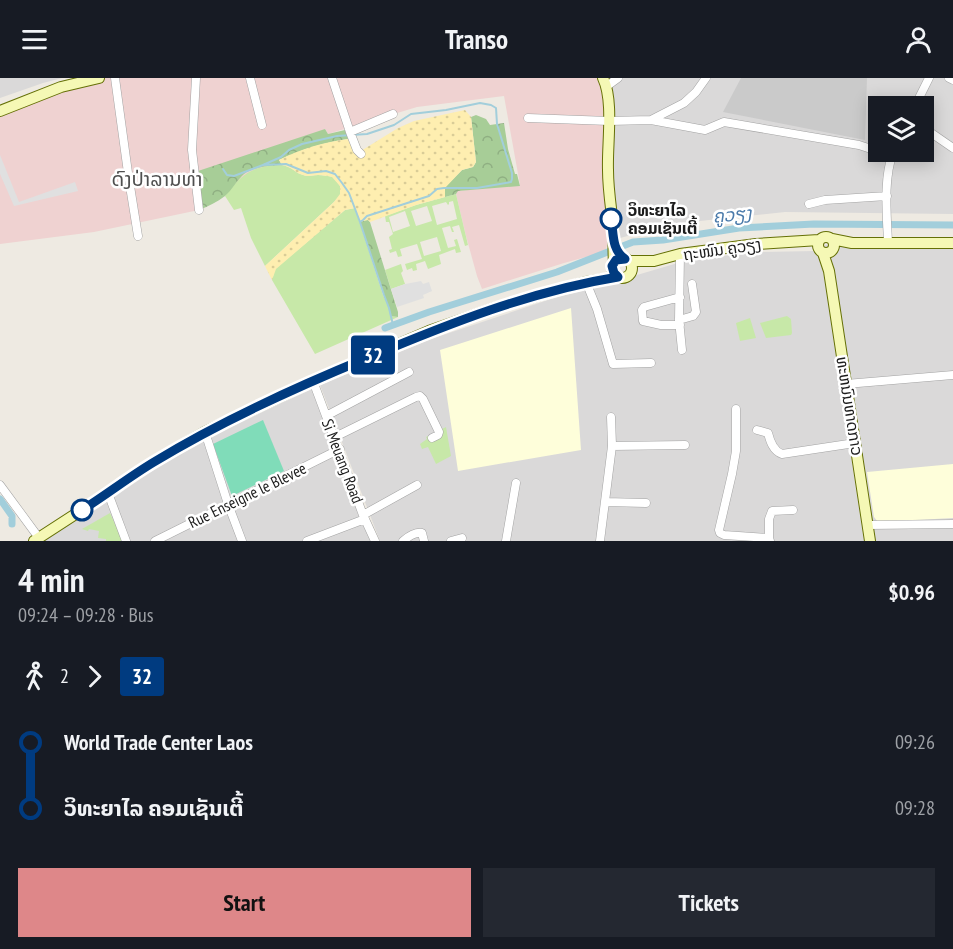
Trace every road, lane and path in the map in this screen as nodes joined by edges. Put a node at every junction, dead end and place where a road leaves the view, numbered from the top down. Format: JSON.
{"nodes":[{"id":1,"x":99,"y":78,"type":"edge"},
{"id":2,"x":115,"y":78,"type":"edge"},
{"id":3,"x":196,"y":78,"type":"edge"},
{"id":4,"x":250,"y":78,"type":"edge"},
{"id":5,"x":332,"y":78,"type":"edge"},
{"id":6,"x":618,"y":78,"type":"edge"},
{"id":7,"x":706,"y":78,"type":"edge"},
{"id":8,"x":929,"y":78,"type":"edge"},
{"id":9,"x":60,"y":82,"type":"edge"},
{"id":10,"x":605,"y":82,"type":"edge"},
{"id":11,"x":920,"y":96,"type":"edge"},
{"id":12,"x":0,"y":111,"type":"edge"},
{"id":13,"x":393,"y":114,"type":"dead end"},
{"id":14,"x":528,"y":118,"type":"dead end"},
{"id":15,"x":651,"y":120,"type":"junction"},
{"id":16,"x":609,"y":121,"type":"junction"},
{"id":17,"x":262,"y":125,"type":"dead end"},
{"id":18,"x":350,"y":132,"type":"junction"},
{"id":19,"x":934,"y":135,"type":"edge"},
{"id":20,"x":868,"y":147,"type":"edge"},
{"id":21,"x":953,"y":148,"type":"edge"},
{"id":22,"x":361,"y":154,"type":"dead end"},
{"id":23,"x":891,"y":162,"type":"edge"},
{"id":24,"x":887,"y":195,"type":"junction"},
{"id":25,"x":809,"y":204,"type":"dead end"},
{"id":26,"x":199,"y":210,"type":"dead end"},
{"id":27,"x":138,"y":236,"type":"dead end"},
{"id":28,"x":888,"y":240,"type":"junction"},
{"id":29,"x":953,"y":243,"type":"edge"},
{"id":30,"x":827,"y":247,"type":"junction"},
{"id":31,"x":680,"y":255,"type":"junction"},
{"id":32,"x":619,"y":260,"type":"junction"},
{"id":33,"x":654,"y":261,"type":"junction"},
{"id":34,"x":623,"y":276,"type":"junction"},
{"id":35,"x":586,"y":282,"type":"junction"},
{"id":36,"x":692,"y":284,"type":"dead end"},
{"id":37,"x":680,"y":297,"type":"junction"},
{"id":38,"x":680,"y":322,"type":"junction"},
{"id":39,"x":682,"y":350,"type":"dead end"},
{"id":40,"x":651,"y":363,"type":"dead end"},
{"id":41,"x":409,"y":372,"type":"dead end"},
{"id":42,"x":953,"y":375,"type":"edge"},
{"id":43,"x":313,"y":381,"type":"junction"},
{"id":44,"x":846,"y":384,"type":"junction"},
{"id":45,"x":736,"y":409,"type":"dead end"},
{"id":46,"x":326,"y":416,"type":"junction"},
{"id":47,"x":611,"y":417,"type":"dead end"},
{"id":48,"x":757,"y":430,"type":"dead end"},
{"id":49,"x":205,"y":432,"type":"junction"},
{"id":50,"x":335,"y":437,"type":"junction"},
{"id":51,"x":432,"y":438,"type":"dead end"},
{"id":52,"x":855,"y":443,"type":"junction"},
{"id":53,"x":685,"y":445,"type":"dead end"},
{"id":54,"x":612,"y":446,"type":"junction"},
{"id":55,"x":339,"y":449,"type":"junction"},
{"id":56,"x":516,"y":483,"type":"dead end"},
{"id":57,"x":0,"y":485,"type":"edge"},
{"id":58,"x":417,"y":485,"type":"dead end"},
{"id":59,"x":108,"y":494,"type":"junction"},
{"id":60,"x":605,"y":502,"type":"junction"},
{"id":61,"x":646,"y":502,"type":"dead end"},
{"id":62,"x":228,"y":504,"type":"junction"},
{"id":63,"x":793,"y":510,"type":"dead end"},
{"id":64,"x":364,"y":517,"type":"junction"},
{"id":65,"x":953,"y":524,"type":"edge"},
{"id":66,"x":868,"y":525,"type":"junction"},
{"id":67,"x":462,"y":538,"type":"dead end"},
{"id":68,"x":36,"y":539,"type":"edge"},
{"id":69,"x":770,"y":539,"type":"edge"},
{"id":70,"x":126,"y":541,"type":"edge"},
{"id":71,"x":155,"y":541,"type":"edge"},
{"id":72,"x":242,"y":541,"type":"edge"},
{"id":73,"x":307,"y":541,"type":"edge"},
{"id":74,"x":375,"y":541,"type":"edge"},
{"id":75,"x":403,"y":541,"type":"edge"},
{"id":76,"x":424,"y":541,"type":"edge"},
{"id":77,"x":451,"y":541,"type":"edge"},
{"id":78,"x":506,"y":541,"type":"edge"},
{"id":79,"x":600,"y":541,"type":"edge"},
{"id":80,"x":870,"y":541,"type":"edge"}],
"edges":[{"from":1,"to":9,"type":"street"},
{"from":2,"to":27,"type":"street"},
{"from":3,"to":26,"type":"street"},
{"from":4,"to":17,"type":"street"},
{"from":5,"to":18,"type":"street"},
{"from":6,"to":10,"type":"street"},
{"from":7,"to":15,"type":"street"},
{"from":8,"to":11,"type":"street"},
{"from":9,"to":12,"type":"street"},
{"from":10,"to":16,"type":"street"},
{"from":13,"to":18,"type":"street"},
{"from":14,"to":16,"type":"street"},
{"from":15,"to":16,"type":"street"},
{"from":15,"to":20,"type":"street"},
{"from":16,"to":32,"type":"street"},
{"from":18,"to":22,"type":"street"},
{"from":19,"to":21,"type":"street"},
{"from":23,"to":24,"type":"street"},
{"from":24,"to":25,"type":"street"},
{"from":24,"to":28,"type":"street"},
{"from":28,"to":29,"type":"street","name":"ຖະໜົນ ຄູວຽງ"},
{"from":28,"to":30,"type":"street","name":"ຖະໜົນ ຄູວຽງ"},
{"from":30,"to":31,"type":"street","name":"ຖະໜົນ ຄູວຽງ"},
{"from":30,"to":44,"type":"street","name":"ທະຫນົນທາດກາວ"},
{"from":31,"to":33,"type":"street","name":"ຖະໜົນ ຄູວຽງ"},
{"from":31,"to":37,"type":"street"},
{"from":32,"to":33,"type":"street","name":"ຖະໜົນ ຄູວຽງ"},
{"from":32,"to":34,"type":"street"},
{"from":32,"to":34,"type":"street"},
{"from":32,"to":35,"type":"street","name":"ຖະໜົນ ຄູວຽງ"},
{"from":33,"to":34,"type":"street","name":"ຖະໜົນ ຄູວຽງ"},
{"from":34,"to":35,"type":"street","name":"ຖະໜົນ ຄູວຽງ"},
{"from":35,"to":40,"type":"street"},
{"from":35,"to":43,"type":"street","name":"ຖະໜົນ ຄູວຽງ"},
{"from":36,"to":38,"type":"street"},
{"from":37,"to":38,"type":"street"},
{"from":37,"to":38,"type":"street"},
{"from":38,"to":39,"type":"street"},
{"from":41,"to":46,"type":"street"},
{"from":42,"to":44,"type":"street"},
{"from":43,"to":46,"type":"street","name":"Si Meuang Road"},
{"from":43,"to":49,"type":"street","name":"ຖະໜົນ ຄູວຽງ"},
{"from":44,"to":52,"type":"street","name":"ທະຫນົນທາດກາວ"},
{"from":45,"to":69,"type":"street"},
{"from":46,"to":50,"type":"street","name":"Si Meuang Road"},
{"from":47,"to":54,"type":"street"},
{"from":48,"to":52,"type":"street"},
{"from":49,"to":59,"type":"street","name":"ຖະໜົນ ຄູວຽງ"},
{"from":49,"to":62,"type":"street"},
{"from":50,"to":51,"type":"street"},
{"from":50,"to":55,"type":"street","name":"Si Meuang Road"},
{"from":52,"to":66,"type":"street","name":"ທະຫນົນທາດກາວ"},
{"from":53,"to":54,"type":"street"},
{"from":54,"to":60,"type":"street"},
{"from":55,"to":62,"type":"street","name":"Rue Enseigne le Blevee"},
{"from":55,"to":64,"type":"street","name":"Si Meuang Road"},
{"from":56,"to":78,"type":"street"},
{"from":57,"to":68,"type":"street"},
{"from":58,"to":64,"type":"street"},
{"from":59,"to":68,"type":"street","name":"ຖະໜົນ ຄູວຽງ"},
{"from":59,"to":70,"type":"street"},
{"from":60,"to":61,"type":"street"},
{"from":60,"to":79,"type":"street"},
{"from":62,"to":71,"type":"street","name":"Rue Enseigne le Blevee"},
{"from":62,"to":72,"type":"street"},
{"from":63,"to":69,"type":"street"},
{"from":64,"to":73,"type":"street"},
{"from":64,"to":74,"type":"street","name":"Si Meuang Road"},
{"from":65,"to":66,"type":"street"},
{"from":66,"to":80,"type":"street","name":"ທະຫນົນທາດກາວ"},
{"from":67,"to":77,"type":"street"},
{"from":75,"to":76,"type":"street"}]}
